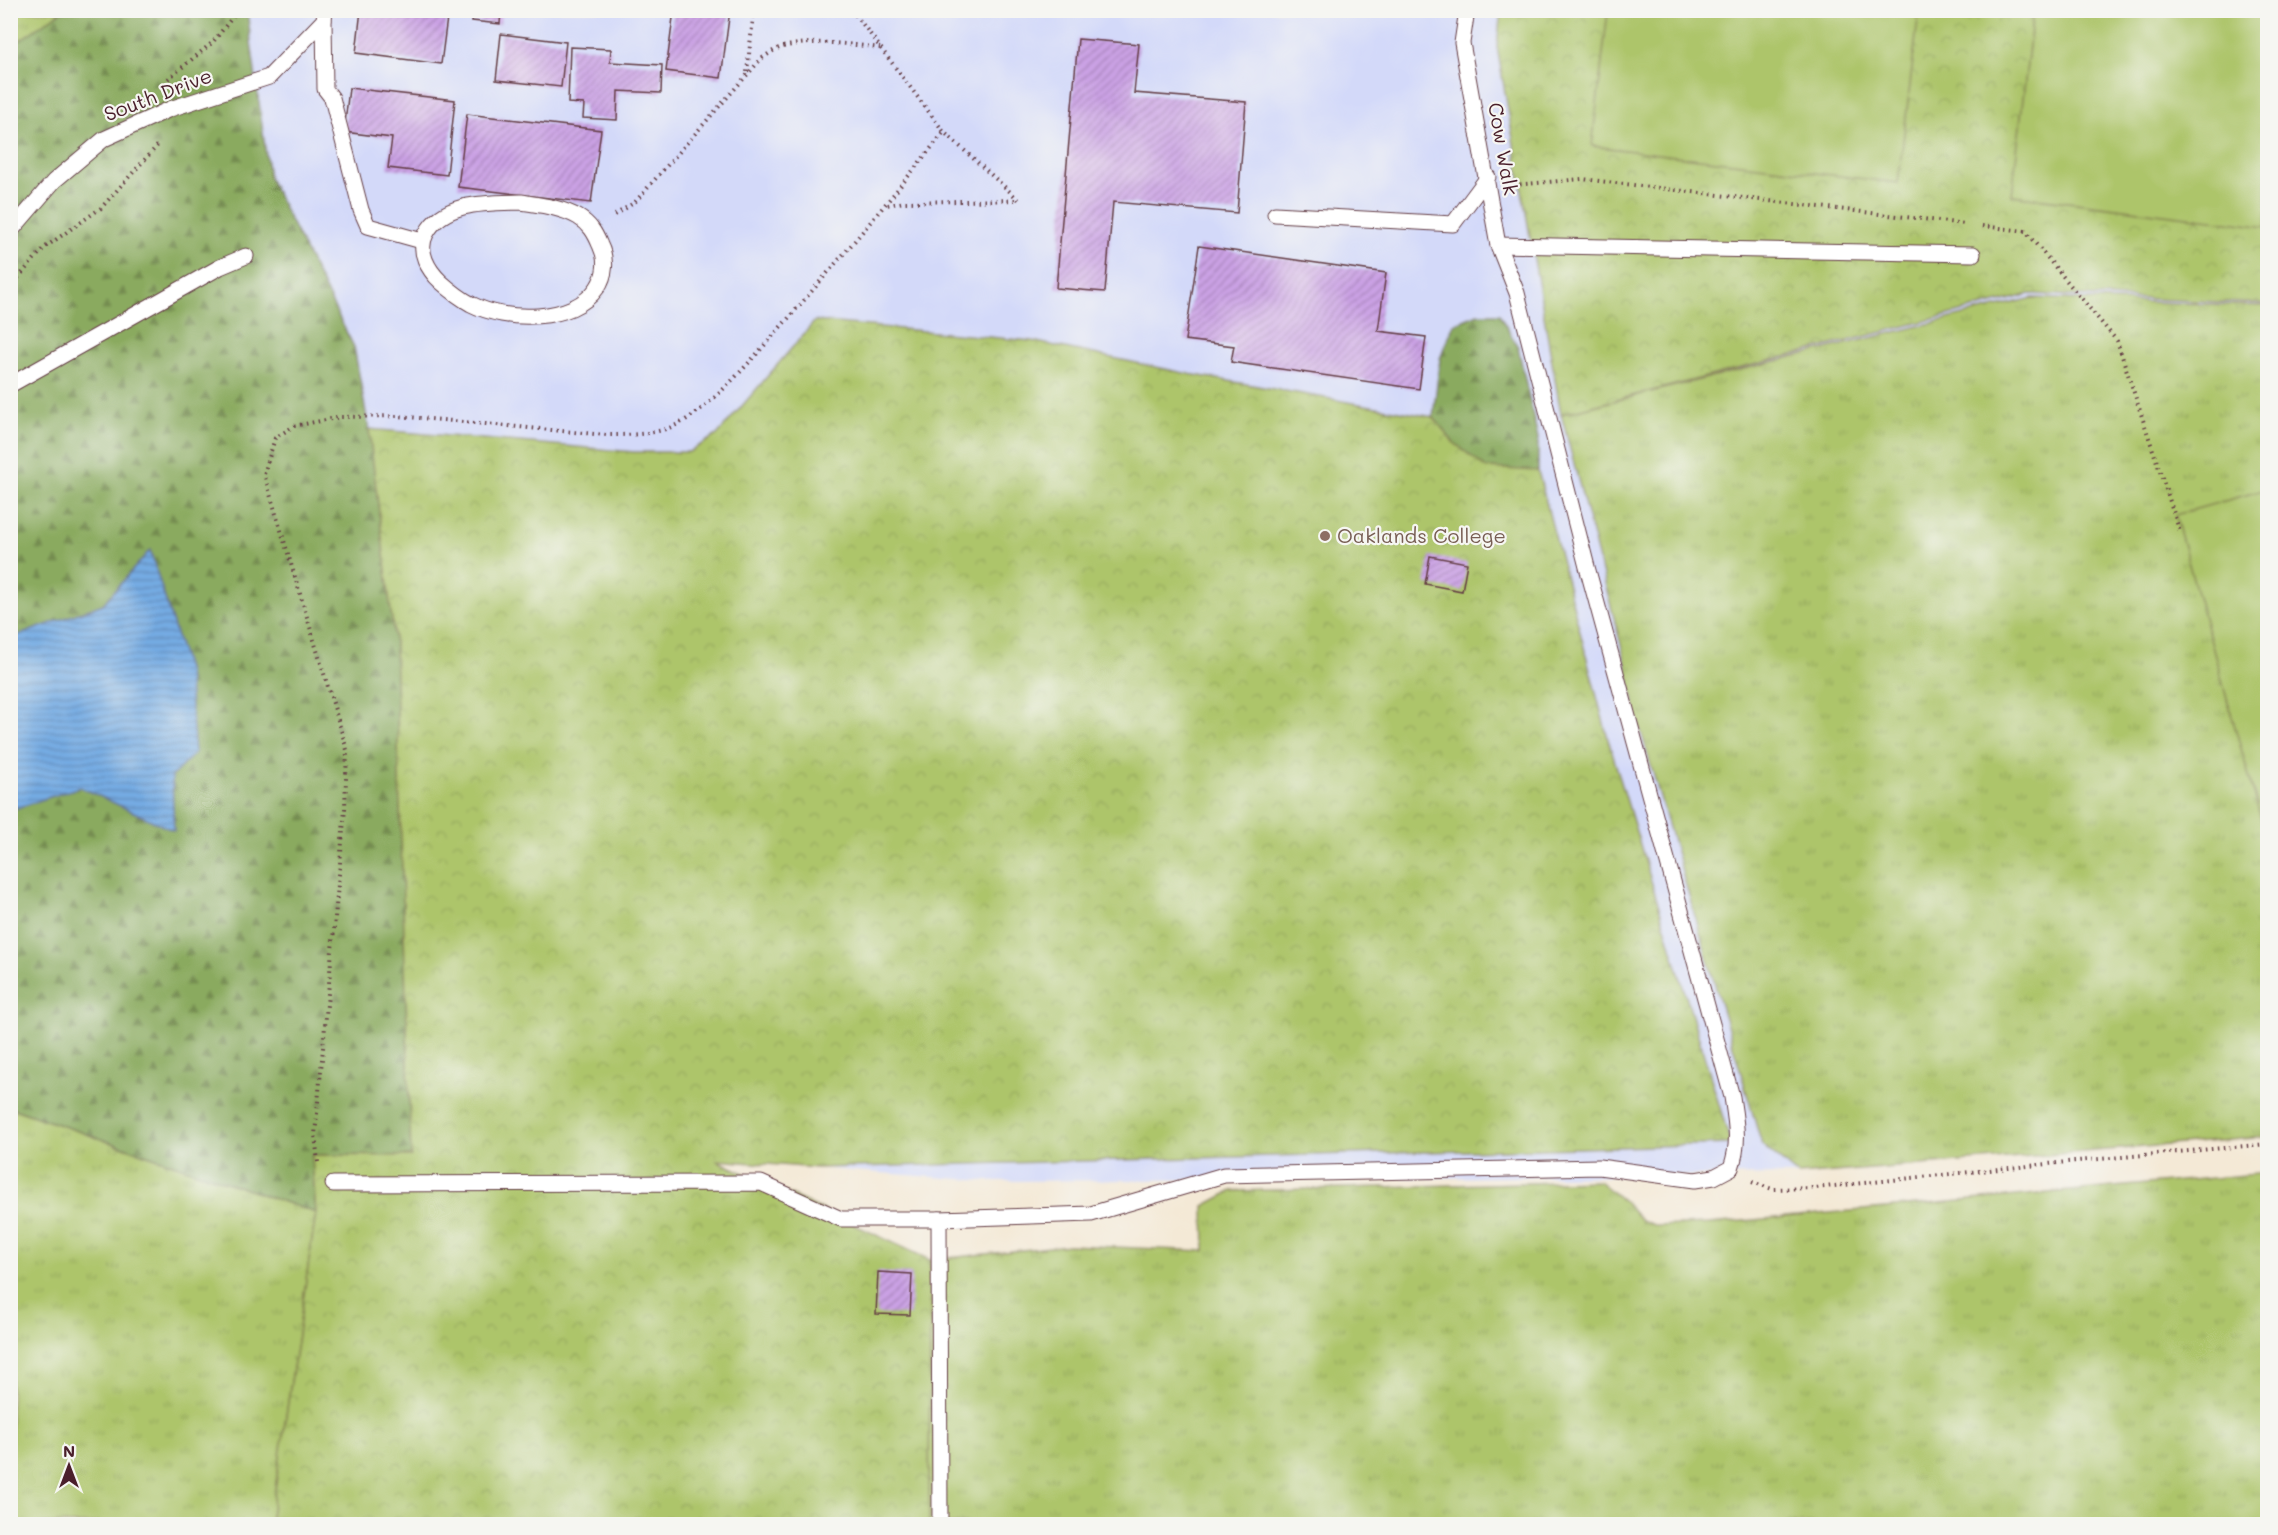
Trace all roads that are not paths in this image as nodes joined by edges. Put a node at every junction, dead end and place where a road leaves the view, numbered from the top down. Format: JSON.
{"nodes":[{"id":1,"x":1467,"y":10,"type":"edge"},
{"id":2,"x":325,"y":15,"type":"edge"},
{"id":3,"x":1488,"y":177,"type":"junction"},
{"id":4,"x":1275,"y":214,"type":"dead end"},
{"id":5,"x":10,"y":232,"type":"edge"},
{"id":6,"x":422,"y":242,"type":"junction"},
{"id":7,"x":1498,"y":245,"type":"junction"},
{"id":8,"x":1973,"y":254,"type":"dead end"},
{"id":9,"x":246,"y":256,"type":"dead end"},
{"id":10,"x":10,"y":385,"type":"edge"},
{"id":11,"x":333,"y":1184,"type":"road end"},
{"id":12,"x":939,"y":1219,"type":"junction"},
{"id":13,"x":940,"y":1524,"type":"edge"}],
"edges":[{"from":1,"to":3,"type":"lane","name":"Cow Walk"},
{"from":2,"to":5,"type":"lane","name":"South Drive"},
{"from":2,"to":6,"type":"lane"},
{"from":3,"to":4,"type":"lane"},
{"from":3,"to":7,"type":"lane","name":"Cow Walk"},
{"from":6,"to":6,"type":"lane"},
{"from":7,"to":8,"type":"lane"},
{"from":7,"to":12,"type":"lane","name":"Cow Walk"},
{"from":9,"to":10,"type":"lane"},
{"from":11,"to":12,"type":"lane"},
{"from":12,"to":13,"type":"lane"}]}
